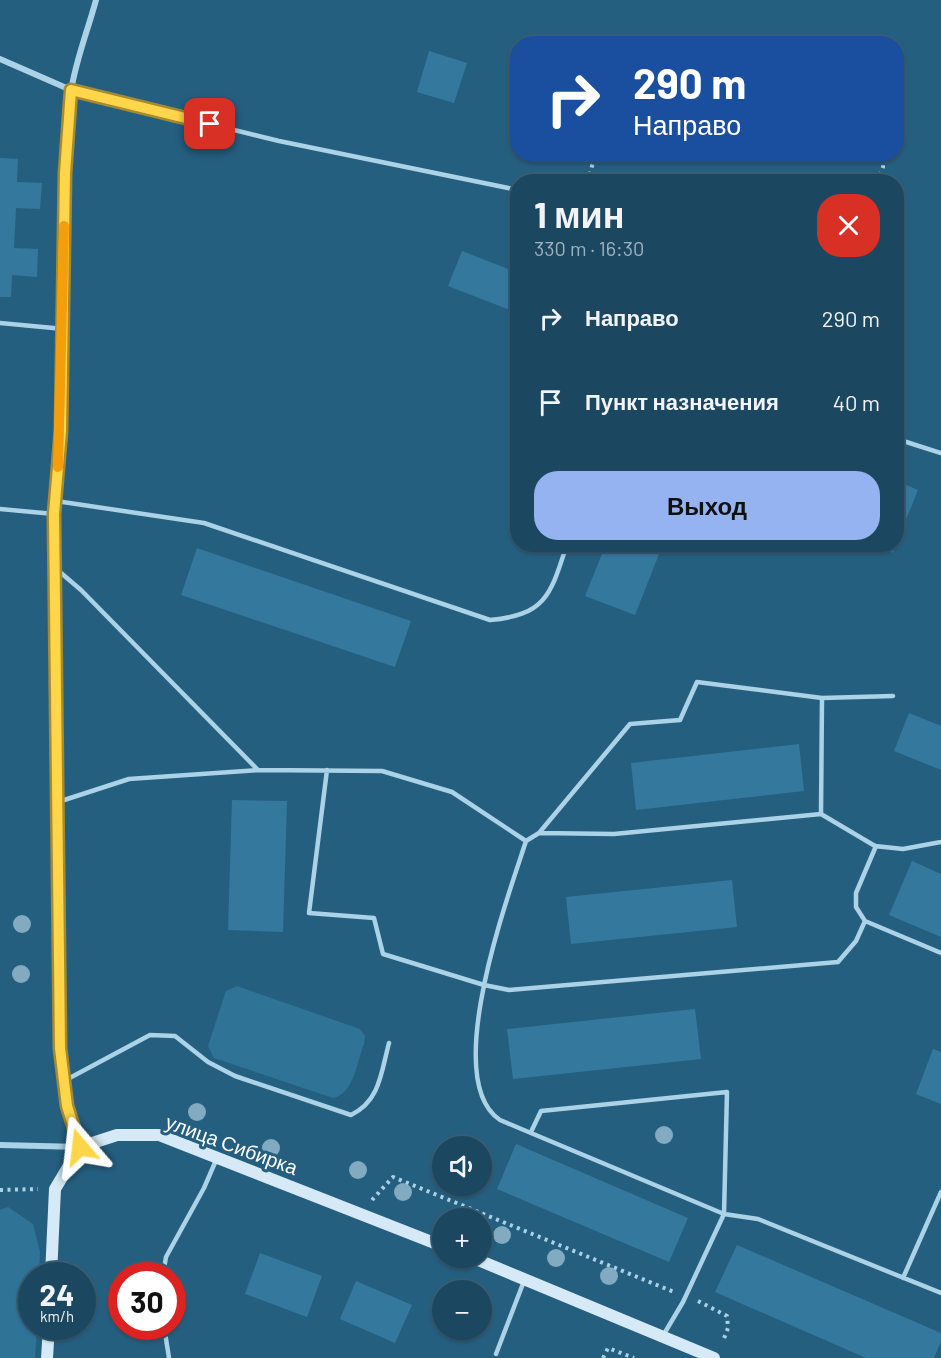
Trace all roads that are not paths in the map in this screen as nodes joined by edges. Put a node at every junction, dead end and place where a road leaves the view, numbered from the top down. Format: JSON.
{"nodes":[{"id":1,"x":96,"y":0,"type":"edge"},
{"id":2,"x":0,"y":59,"type":"edge"},
{"id":3,"x":71,"y":90,"type":"junction"},
{"id":4,"x":510,"y":188,"type":"edge"},
{"id":5,"x":0,"y":323,"type":"edge"},
{"id":6,"x":64,"y":329,"type":"junction"},
{"id":7,"x":904,"y":441,"type":"edge"},
{"id":8,"x":941,"y":453,"type":"edge"},
{"id":9,"x":56,"y":501,"type":"junction"},
{"id":10,"x":0,"y":509,"type":"edge"},
{"id":11,"x":54,"y":514,"type":"junction"},
{"id":12,"x":564,"y":552,"type":"edge"},
{"id":13,"x":54,"y":567,"type":"junction"},
{"id":14,"x":894,"y":696,"type":"dead end"},
{"id":15,"x":822,"y":698,"type":"junction"},
{"id":16,"x":258,"y":770,"type":"junction"},
{"id":17,"x":327,"y":770,"type":"junction"},
{"id":18,"x":58,"y":802,"type":"junction"},
{"id":19,"x":821,"y":814,"type":"junction"},
{"id":20,"x":539,"y":833,"type":"junction"},
{"id":21,"x":526,"y":841,"type":"junction"},
{"id":22,"x":941,"y":842,"type":"edge"},
{"id":23,"x":876,"y":846,"type":"junction"},
{"id":24,"x":865,"y":921,"type":"junction"},
{"id":25,"x":941,"y":953,"type":"edge"},
{"id":26,"x":484,"y":985,"type":"junction"},
{"id":27,"x":389,"y":1043,"type":"dead end"},
{"id":28,"x":64,"y":1081,"type":"junction"},
{"id":29,"x":531,"y":1132,"type":"junction"},
{"id":30,"x":0,"y":1145,"type":"edge"},
{"id":31,"x":80,"y":1147,"type":"junction"},
{"id":32,"x":217,"y":1158,"type":"junction"},
{"id":33,"x":941,"y":1191,"type":"edge"},
{"id":34,"x":724,"y":1214,"type":"junction"},
{"id":35,"x":432,"y":1242,"type":"edge"},
{"id":36,"x":52,"y":1262,"type":"edge"},
{"id":37,"x":165,"y":1262,"type":"edge"},
{"id":38,"x":492,"y":1265,"type":"edge"},
{"id":39,"x":525,"y":1278,"type":"junction"},
{"id":40,"x":903,"y":1278,"type":"junction"},
{"id":41,"x":941,"y":1293,"type":"edge"},
{"id":42,"x":663,"y":1337,"type":"junction"},
{"id":43,"x":49,"y":1340,"type":"edge"},
{"id":44,"x":166,"y":1340,"type":"edge"},
{"id":45,"x":496,"y":1354,"type":"dead end"},
{"id":46,"x":48,"y":1358,"type":"edge"},
{"id":47,"x":169,"y":1358,"type":"edge"},
{"id":48,"x":714,"y":1358,"type":"edge"}],
"edges":[{"from":1,"to":3,"type":"street"},
{"from":2,"to":3,"type":"street"},
{"from":3,"to":4,"type":"lane"},
{"from":3,"to":6,"type":"street"},
{"from":5,"to":6,"type":"lane"},
{"from":6,"to":9,"type":"street"},
{"from":7,"to":8,"type":"lane"},
{"from":9,"to":11,"type":"street"},
{"from":9,"to":12,"type":"lane"},
{"from":10,"to":11,"type":"lane"},
{"from":11,"to":13,"type":"street"},
{"from":13,"to":16,"type":"lane"},
{"from":13,"to":18,"type":"street"},
{"from":14,"to":15,"type":"lane"},
{"from":15,"to":19,"type":"lane"},
{"from":15,"to":20,"type":"lane"},
{"from":16,"to":17,"type":"lane"},
{"from":16,"to":18,"type":"lane"},
{"from":17,"to":21,"type":"lane"},
{"from":17,"to":26,"type":"lane"},
{"from":18,"to":28,"type":"street"},
{"from":19,"to":20,"type":"lane"},
{"from":19,"to":23,"type":"lane"},
{"from":20,"to":21,"type":"lane"},
{"from":21,"to":26,"type":"lane"},
{"from":22,"to":23,"type":"lane"},
{"from":23,"to":24,"type":"lane"},
{"from":24,"to":25,"type":"lane"},
{"from":24,"to":26,"type":"lane"},
{"from":26,"to":29,"type":"lane"},
{"from":27,"to":28,"type":"lane"},
{"from":28,"to":31,"type":"street"},
{"from":29,"to":34,"type":"lane"},
{"from":29,"to":34,"type":"lane"},
{"from":30,"to":31,"type":"street","name":"улица Сибирка"},
{"from":31,"to":32,"type":"street","name":"улица Сибирка"},
{"from":31,"to":36,"type":"street"},
{"from":32,"to":35,"type":"street","name":"улица Сибирка"},
{"from":32,"to":37,"type":"lane"},
{"from":33,"to":40,"type":"lane"},
{"from":34,"to":40,"type":"lane"},
{"from":34,"to":42,"type":"lane"},
{"from":38,"to":39,"type":"street"},
{"from":39,"to":42,"type":"street"},
{"from":39,"to":45,"type":"lane"},
{"from":40,"to":41,"type":"lane"},
{"from":42,"to":48,"type":"street"},
{"from":43,"to":46,"type":"street"},
{"from":44,"to":47,"type":"lane"}]}
